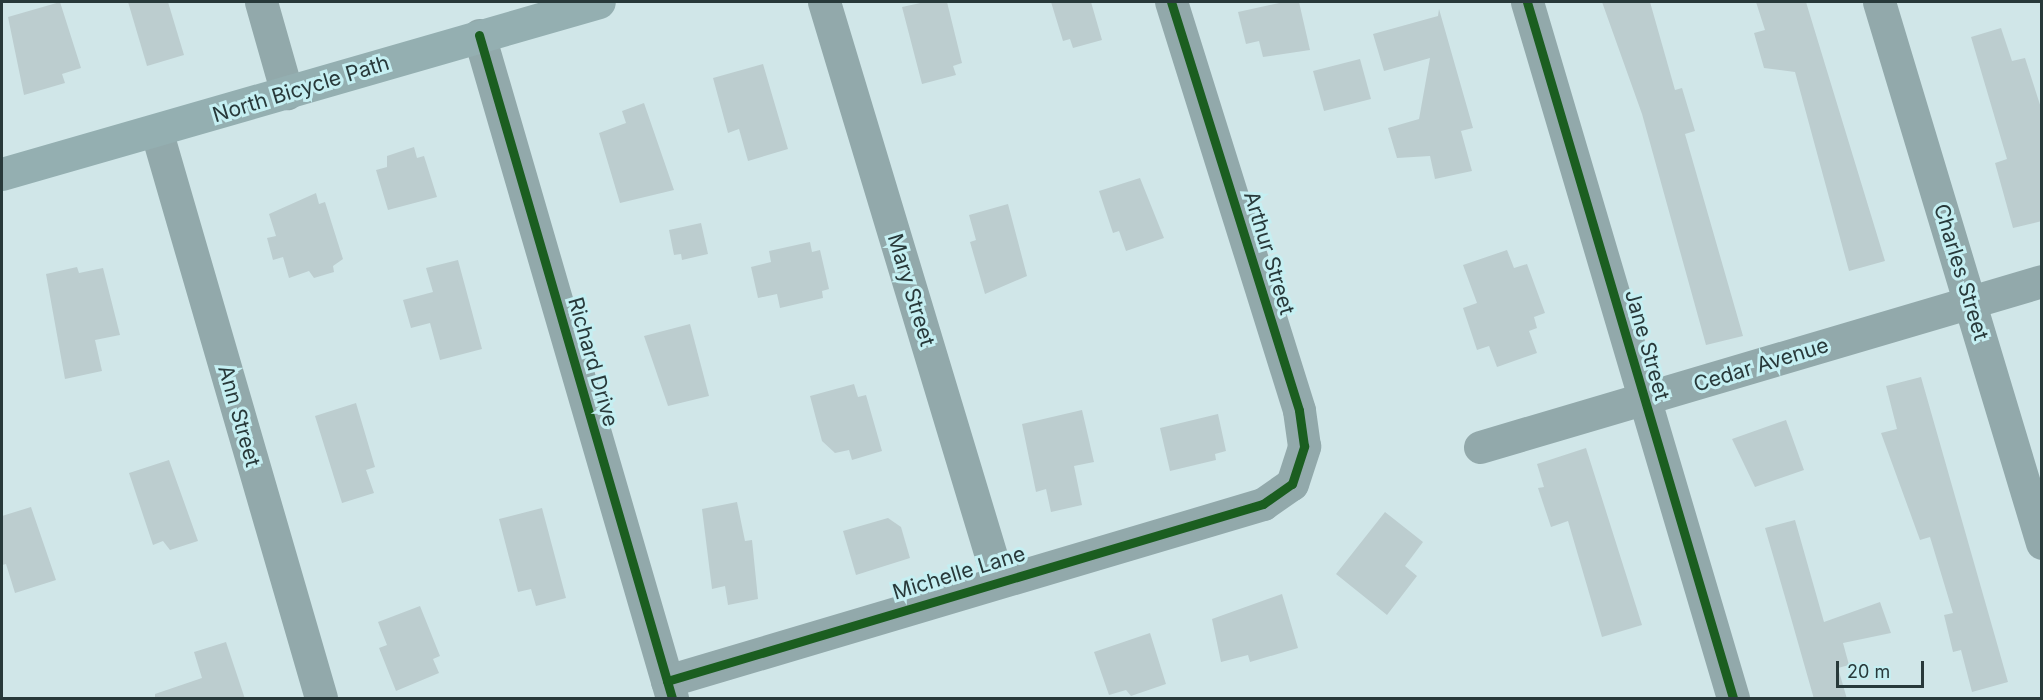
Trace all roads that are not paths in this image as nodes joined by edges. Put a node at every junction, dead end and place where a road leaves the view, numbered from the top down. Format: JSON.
{"nodes":[{"id":1,"x":261,"y":2,"type":"edge"},
{"id":2,"x":599,"y":2,"type":"edge"},
{"id":3,"x":824,"y":2,"type":"edge"},
{"id":4,"x":1171,"y":2,"type":"edge"},
{"id":5,"x":1527,"y":2,"type":"edge"},
{"id":6,"x":1879,"y":2,"type":"edge"},
{"id":7,"x":479,"y":35,"type":"junction"},
{"id":8,"x":287,"y":93,"type":"junction"},
{"id":9,"x":157,"y":133,"type":"junction"},
{"id":10,"x":2,"y":174,"type":"edge"},
{"id":11,"x":2042,"y":281,"type":"edge"},
{"id":12,"x":1970,"y":302,"type":"junction"},
{"id":13,"x":1645,"y":400,"type":"junction"},
{"id":14,"x":1480,"y":447,"type":"dead end"},
{"id":15,"x":1263,"y":504,"type":"joint"},
{"id":16,"x":2042,"y":543,"type":"edge"},
{"id":17,"x":998,"y":579,"type":"junction"},
{"id":18,"x":670,"y":690,"type":"edge"},
{"id":19,"x":321,"y":699,"type":"edge"},
{"id":20,"x":1733,"y":699,"type":"edge"}],
"edges":[{"from":1,"to":8,"type":"street"},
{"from":2,"to":7,"type":"street","name":"North Bicycle Path"},
{"from":3,"to":17,"type":"street","name":"Mary Street"},
{"from":4,"to":15,"type":"street","name":"Arthur Street"},
{"from":5,"to":13,"type":"street","name":"Jane Street"},
{"from":6,"to":12,"type":"street","name":"Charles Street"},
{"from":7,"to":8,"type":"street","name":"North Bicycle Path"},
{"from":7,"to":18,"type":"street","name":"Richard Drive"},
{"from":8,"to":9,"type":"street","name":"North Bicycle Path"},
{"from":9,"to":10,"type":"street","name":"North Bicycle Path"},
{"from":9,"to":19,"type":"street","name":"Ann Street"},
{"from":11,"to":12,"type":"street","name":"Cedar Avenue"},
{"from":12,"to":13,"type":"street","name":"Cedar Avenue"},
{"from":12,"to":16,"type":"street","name":"Charles Street"},
{"from":13,"to":14,"type":"street","name":"Cedar Avenue"},
{"from":13,"to":20,"type":"street","name":"Jane Street"},
{"from":15,"to":17,"type":"street","name":"Michelle Lane"},
{"from":17,"to":18,"type":"street","name":"Michelle Lane"}]}
